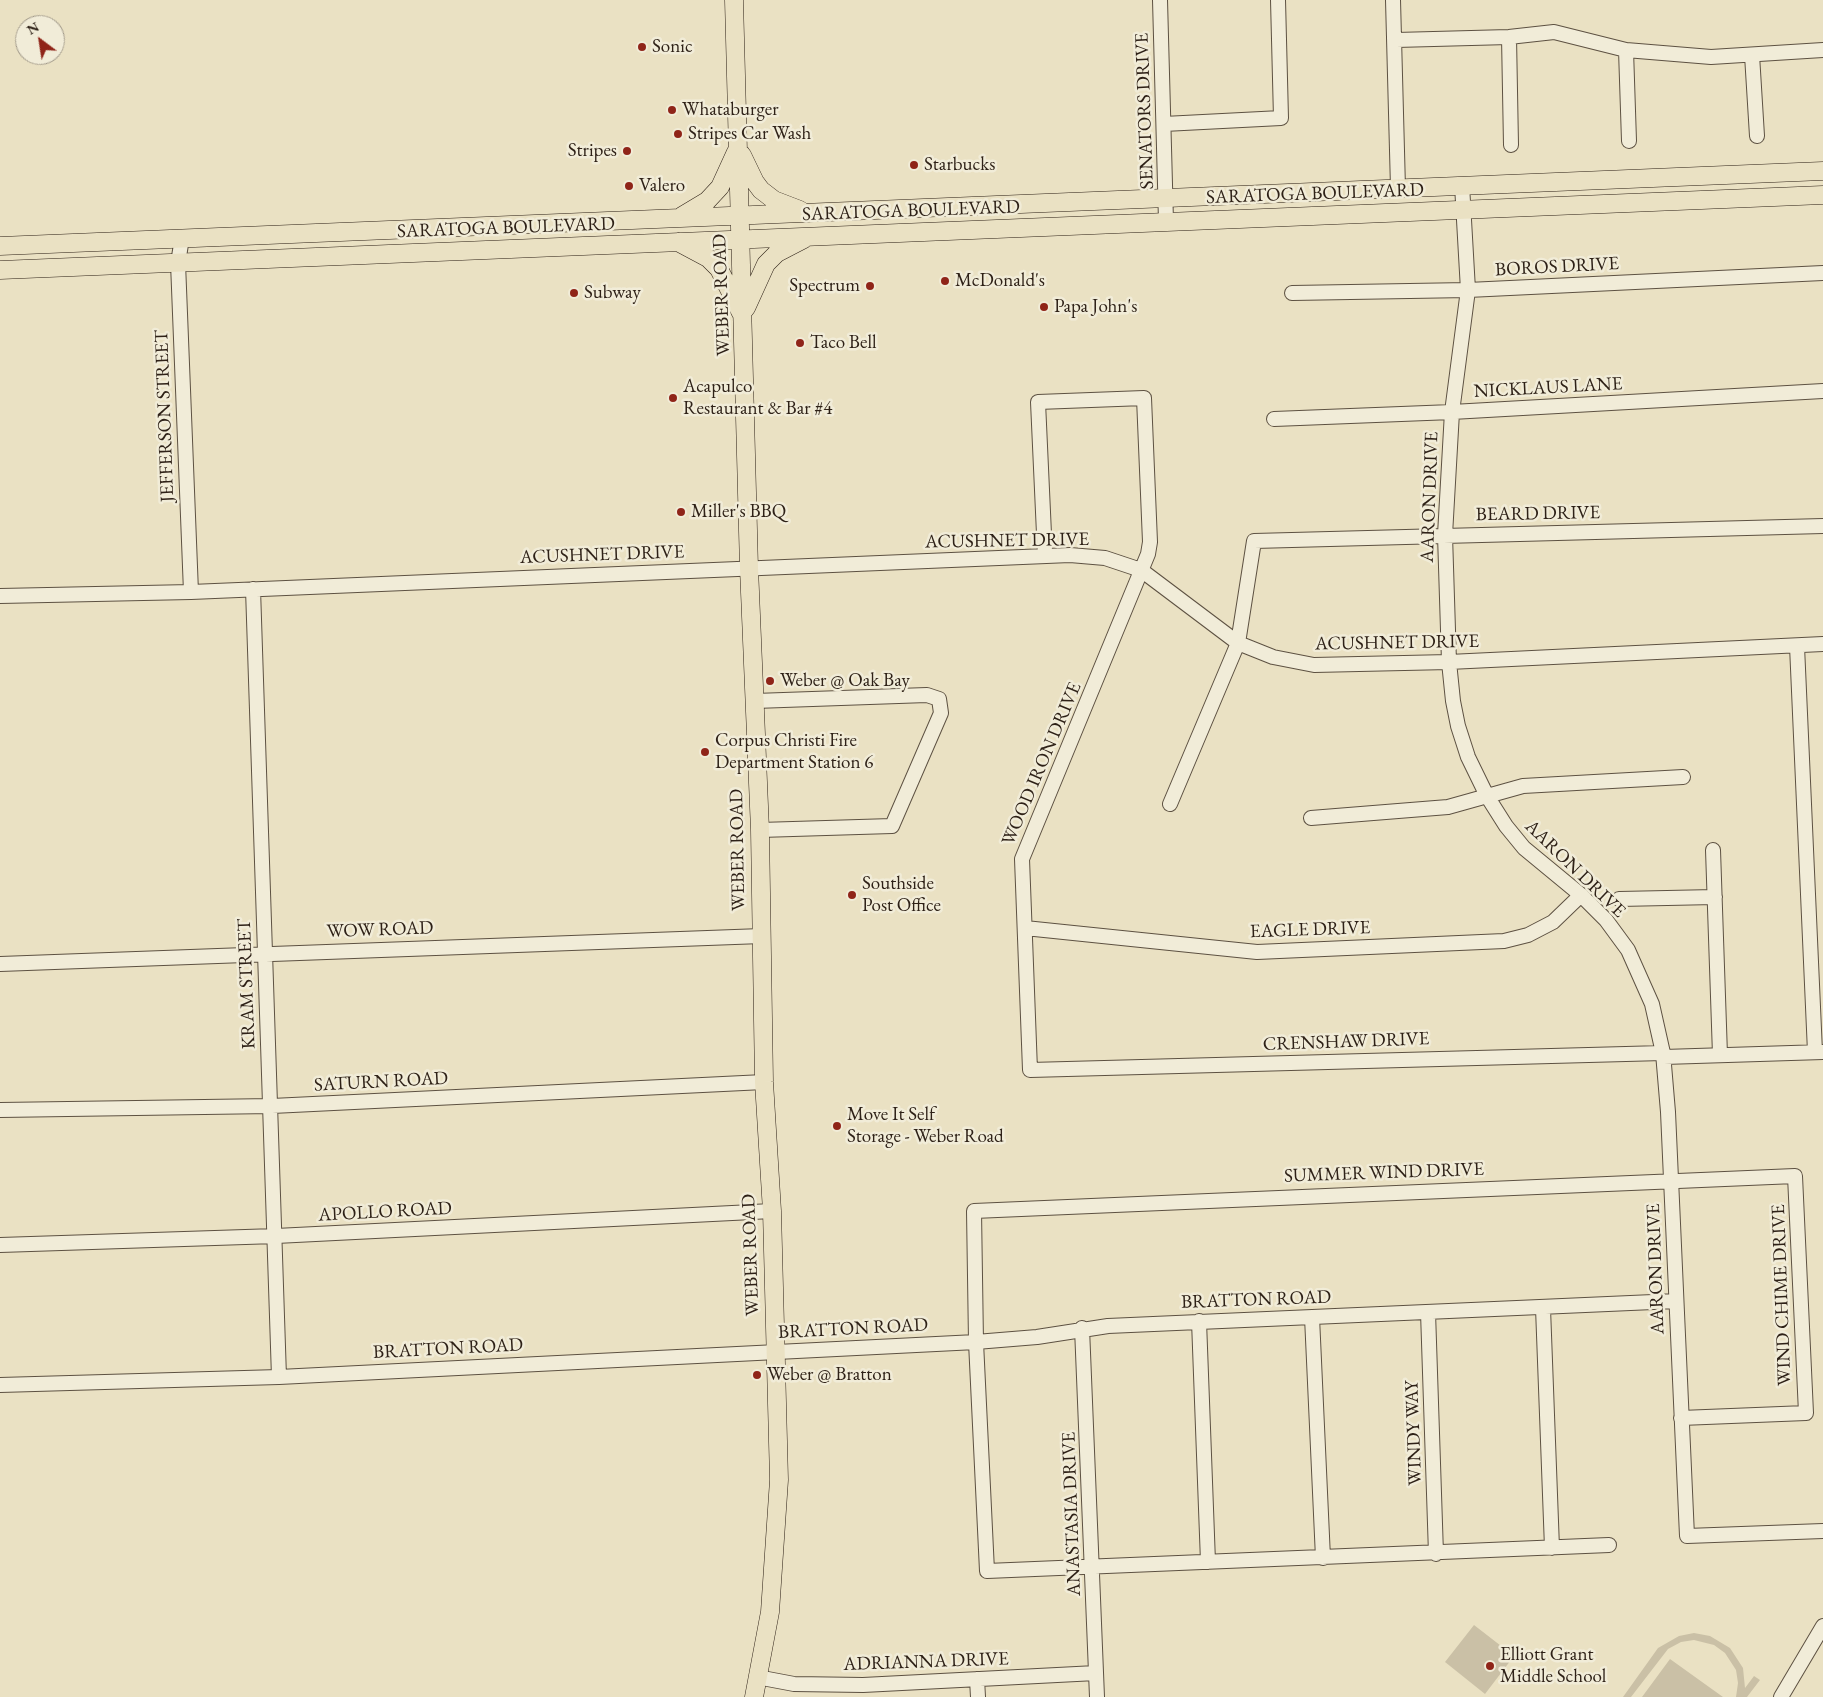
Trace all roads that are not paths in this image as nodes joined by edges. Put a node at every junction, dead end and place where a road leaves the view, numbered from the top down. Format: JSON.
{"nodes":[{"id":1,"x":734,"y":0,"type":"edge"},
{"id":2,"x":1160,"y":0,"type":"edge"},
{"id":3,"x":1278,"y":0,"type":"edge"},
{"id":4,"x":1393,"y":0,"type":"edge"},
{"id":5,"x":1509,"y":37,"type":"junction"},
{"id":6,"x":1396,"y":40,"type":"junction"},
{"id":7,"x":1626,"y":50,"type":"junction"},
{"id":8,"x":1823,"y":50,"type":"edge"},
{"id":9,"x":1752,"y":55,"type":"junction"},
{"id":10,"x":1164,"y":124,"type":"junction"},
{"id":11,"x":1757,"y":136,"type":"dead end"},
{"id":12,"x":1629,"y":141,"type":"dead end"},
{"id":13,"x":738,"y":144,"type":"junction"},
{"id":14,"x":1511,"y":145,"type":"dead end"},
{"id":15,"x":1823,"y":171,"type":"edge"},
{"id":16,"x":1462,"y":185,"type":"junction"},
{"id":17,"x":1398,"y":188,"type":"junction"},
{"id":18,"x":1823,"y":195,"type":"edge"},
{"id":19,"x":1166,"y":198,"type":"junction"},
{"id":20,"x":1462,"y":210,"type":"junction"},
{"id":21,"x":810,"y":212,"type":"junction"},
{"id":22,"x":741,"y":215,"type":"junction"},
{"id":23,"x":677,"y":218,"type":"junction"},
{"id":24,"x":1166,"y":221,"type":"junction"},
{"id":25,"x":812,"y":236,"type":"junction"},
{"id":26,"x":182,"y":238,"type":"junction"},
{"id":27,"x":742,"y":239,"type":"junction"},
{"id":28,"x":677,"y":242,"type":"junction"},
{"id":29,"x":0,"y":246,"type":"edge"},
{"id":30,"x":178,"y":263,"type":"junction"},
{"id":31,"x":0,"y":270,"type":"edge"},
{"id":32,"x":1823,"y":273,"type":"edge"},
{"id":33,"x":1468,"y":290,"type":"junction"},
{"id":34,"x":1292,"y":293,"type":"dead end"},
{"id":35,"x":743,"y":318,"type":"junction"},
{"id":36,"x":1823,"y":391,"type":"edge"},
{"id":37,"x":1452,"y":412,"type":"junction"},
{"id":38,"x":1274,"y":419,"type":"dead end"},
{"id":39,"x":1823,"y":526,"type":"edge"},
{"id":40,"x":1444,"y":535,"type":"junction"},
{"id":41,"x":1045,"y":556,"type":"junction"},
{"id":42,"x":750,"y":568,"type":"junction"},
{"id":43,"x":1141,"y":570,"type":"junction"},
{"id":44,"x":253,"y":589,"type":"junction"},
{"id":45,"x":191,"y":592,"type":"junction"},
{"id":46,"x":0,"y":596,"type":"edge"},
{"id":47,"x":1238,"y":643,"type":"junction"},
{"id":48,"x":1823,"y":644,"type":"edge"},
{"id":49,"x":1797,"y":646,"type":"junction"},
{"id":50,"x":1449,"y":662,"type":"junction"},
{"id":51,"x":755,"y":701,"type":"junction"},
{"id":52,"x":1683,"y":777,"type":"dead end"},
{"id":53,"x":1487,"y":796,"type":"junction"},
{"id":54,"x":1170,"y":804,"type":"dead end"},
{"id":55,"x":1311,"y":818,"type":"dead end"},
{"id":56,"x":760,"y":830,"type":"junction"},
{"id":57,"x":1713,"y":850,"type":"dead end"},
{"id":58,"x":1581,"y":895,"type":"junction"},
{"id":59,"x":1715,"y":896,"type":"junction"},
{"id":60,"x":1618,"y":899,"type":"dead end"},
{"id":61,"x":1025,"y":928,"type":"junction"},
{"id":62,"x":762,"y":936,"type":"junction"},
{"id":63,"x":264,"y":953,"type":"junction"},
{"id":64,"x":0,"y":964,"type":"edge"},
{"id":65,"x":1819,"y":1052,"type":"edge"},
{"id":66,"x":1664,"y":1055,"type":"junction"},
{"id":67,"x":1720,"y":1055,"type":"junction"},
{"id":68,"x":1030,"y":1070,"type":"joint"},
{"id":69,"x":764,"y":1082,"type":"junction"},
{"id":70,"x":272,"y":1106,"type":"junction"},
{"id":71,"x":0,"y":1110,"type":"edge"},
{"id":72,"x":1795,"y":1176,"type":"joint"},
{"id":73,"x":1671,"y":1181,"type":"junction"},
{"id":74,"x":772,"y":1211,"type":"junction"},
{"id":75,"x":276,"y":1236,"type":"junction"},
{"id":76,"x":0,"y":1245,"type":"edge"},
{"id":77,"x":1676,"y":1301,"type":"junction"},
{"id":78,"x":1543,"y":1308,"type":"junction"},
{"id":79,"x":1428,"y":1312,"type":"junction"},
{"id":80,"x":1312,"y":1316,"type":"junction"},
{"id":81,"x":1199,"y":1322,"type":"junction"},
{"id":82,"x":1082,"y":1328,"type":"junction"},
{"id":83,"x":976,"y":1342,"type":"junction"},
{"id":84,"x":775,"y":1352,"type":"junction"},
{"id":85,"x":279,"y":1377,"type":"junction"},
{"id":86,"x":0,"y":1385,"type":"edge"},
{"id":87,"x":1681,"y":1418,"type":"junction"},
{"id":88,"x":1823,"y":1531,"type":"edge"},
{"id":89,"x":1609,"y":1545,"type":"dead end"},
{"id":90,"x":1552,"y":1548,"type":"junction"},
{"id":91,"x":1436,"y":1554,"type":"junction"},
{"id":92,"x":1323,"y":1558,"type":"junction"},
{"id":93,"x":1208,"y":1562,"type":"junction"},
{"id":94,"x":1093,"y":1567,"type":"junction"},
{"id":95,"x":1823,"y":1626,"type":"edge"},
{"id":96,"x":1819,"y":1644,"type":"edge"},
{"id":97,"x":1096,"y":1673,"type":"junction"},
{"id":98,"x":757,"y":1677,"type":"junction"},
{"id":99,"x":976,"y":1679,"type":"junction"},
{"id":100,"x":863,"y":1691,"type":"edge"},
{"id":101,"x":754,"y":1697,"type":"edge"},
{"id":102,"x":978,"y":1697,"type":"edge"},
{"id":103,"x":1098,"y":1697,"type":"edge"},
{"id":104,"x":1781,"y":1697,"type":"edge"}],
"edges":[{"from":1,"to":13,"type":"main road","name":"WEBER ROAD"},
{"from":2,"to":10,"type":"street","name":"SENATORS DRIVE"},
{"from":3,"to":10,"type":"street"},
{"from":4,"to":6,"type":"street"},
{"from":5,"to":6,"type":"street"},
{"from":5,"to":7,"type":"street"},
{"from":5,"to":14,"type":"street"},
{"from":6,"to":17,"type":"street"},
{"from":7,"to":9,"type":"street"},
{"from":7,"to":12,"type":"street"},
{"from":8,"to":9,"type":"street"},
{"from":9,"to":11,"type":"street"},
{"from":10,"to":19,"type":"street","name":"SENATORS DRIVE"},
{"from":13,"to":21,"type":"main road"},
{"from":13,"to":22,"type":"main road","name":"WEBER ROAD"},
{"from":13,"to":23,"type":"main road"},
{"from":15,"to":16,"type":"main road","name":"SARATOGA BOULEVARD"},
{"from":16,"to":17,"type":"main road","name":"SARATOGA BOULEVARD"},
{"from":16,"to":20,"type":"street","name":"AARON DRIVE"},
{"from":17,"to":19,"type":"main road","name":"SARATOGA BOULEVARD"},
{"from":18,"to":20,"type":"main road","name":"SARATOGA BOULEVARD"},
{"from":19,"to":21,"type":"main road","name":"SARATOGA BOULEVARD"},
{"from":19,"to":24,"type":"street","name":"SENATORS DRIVE"},
{"from":20,"to":24,"type":"main road","name":"SARATOGA BOULEVARD"},
{"from":20,"to":33,"type":"street","name":"AARON DRIVE"},
{"from":21,"to":22,"type":"main road","name":"SARATOGA BOULEVARD"},
{"from":22,"to":23,"type":"main road","name":"SARATOGA BOULEVARD"},
{"from":22,"to":27,"type":"main road","name":"WEBER ROAD"},
{"from":23,"to":26,"type":"main road","name":"SARATOGA BOULEVARD"},
{"from":24,"to":25,"type":"main road","name":"SARATOGA BOULEVARD"},
{"from":25,"to":27,"type":"main road","name":"SARATOGA BOULEVARD"},
{"from":25,"to":35,"type":"main road"},
{"from":26,"to":29,"type":"main road","name":"SARATOGA BOULEVARD"},
{"from":26,"to":30,"type":"street","name":"JEFFERSON STREET"},
{"from":27,"to":28,"type":"main road","name":"SARATOGA BOULEVARD"},
{"from":27,"to":35,"type":"main road","name":"WEBER ROAD"},
{"from":28,"to":30,"type":"main road","name":"SARATOGA BOULEVARD"},
{"from":28,"to":35,"type":"main road"},
{"from":30,"to":31,"type":"main road","name":"SARATOGA BOULEVARD"},
{"from":30,"to":45,"type":"street","name":"JEFFERSON STREET"},
{"from":32,"to":33,"type":"street","name":"BOROS DRIVE"},
{"from":33,"to":34,"type":"street","name":"BOROS DRIVE"},
{"from":33,"to":37,"type":"street","name":"AARON DRIVE"},
{"from":35,"to":42,"type":"main road","name":"WEBER ROAD"},
{"from":36,"to":37,"type":"street","name":"NICKLAUS LANE"},
{"from":37,"to":38,"type":"street","name":"NICKLAUS LANE"},
{"from":37,"to":40,"type":"street","name":"AARON DRIVE"},
{"from":39,"to":40,"type":"street","name":"BEARD DRIVE"},
{"from":40,"to":47,"type":"street","name":"BEARD DRIVE"},
{"from":40,"to":50,"type":"street","name":"AARON DRIVE"},
{"from":41,"to":42,"type":"street","name":"ACUSHNET DRIVE"},
{"from":41,"to":43,"type":"street","name":"ACUSHNET DRIVE"},
{"from":41,"to":43,"type":"street","name":"WOOD IRON DRIVE"},
{"from":42,"to":44,"type":"street","name":"ACUSHNET DRIVE"},
{"from":42,"to":51,"type":"main road","name":"WEBER ROAD"},
{"from":43,"to":47,"type":"street","name":"ACUSHNET DRIVE"},
{"from":43,"to":61,"type":"street","name":"WOOD IRON DRIVE"},
{"from":44,"to":45,"type":"street","name":"ACUSHNET DRIVE"},
{"from":44,"to":63,"type":"street","name":"KRAM STREET"},
{"from":45,"to":46,"type":"street","name":"ACUSHNET DRIVE"},
{"from":47,"to":50,"type":"street","name":"ACUSHNET DRIVE"},
{"from":47,"to":54,"type":"street"},
{"from":48,"to":49,"type":"street","name":"ACUSHNET DRIVE"},
{"from":49,"to":50,"type":"street","name":"ACUSHNET DRIVE"},
{"from":49,"to":65,"type":"street"},
{"from":50,"to":53,"type":"street","name":"AARON DRIVE"},
{"from":51,"to":56,"type":"main road","name":"WEBER ROAD"},
{"from":51,"to":56,"type":"street"},
{"from":52,"to":53,"type":"street"},
{"from":53,"to":55,"type":"street"},
{"from":53,"to":58,"type":"street","name":"AARON DRIVE"},
{"from":56,"to":62,"type":"main road","name":"WEBER ROAD"},
{"from":57,"to":59,"type":"street"},
{"from":58,"to":61,"type":"street","name":"EAGLE DRIVE"},
{"from":58,"to":66,"type":"street","name":"AARON DRIVE"},
{"from":59,"to":60,"type":"street"},
{"from":59,"to":67,"type":"street"},
{"from":61,"to":68,"type":"street","name":"WOOD IRON DRIVE"},
{"from":62,"to":63,"type":"street","name":"WOW ROAD"},
{"from":62,"to":69,"type":"main road","name":"WEBER ROAD"},
{"from":63,"to":64,"type":"street","name":"WOW ROAD"},
{"from":63,"to":70,"type":"street","name":"KRAM STREET"},
{"from":65,"to":67,"type":"street","name":"CRENSHAW DRIVE"},
{"from":66,"to":67,"type":"street","name":"CRENSHAW DRIVE"},
{"from":66,"to":68,"type":"street","name":"CRENSHAW DRIVE"},
{"from":66,"to":73,"type":"street","name":"AARON DRIVE"},
{"from":69,"to":70,"type":"street","name":"SATURN ROAD"},
{"from":69,"to":74,"type":"main road","name":"WEBER ROAD"},
{"from":70,"to":71,"type":"street","name":"SATURN ROAD"},
{"from":70,"to":75,"type":"street","name":"KRAM STREET"},
{"from":72,"to":73,"type":"street","name":"SUMMER WIND DRIVE"},
{"from":72,"to":87,"type":"street","name":"WIND CHIME DRIVE"},
{"from":73,"to":77,"type":"street","name":"AARON DRIVE"},
{"from":73,"to":83,"type":"street","name":"SUMMER WIND DRIVE"},
{"from":74,"to":75,"type":"street","name":"APOLLO ROAD"},
{"from":74,"to":84,"type":"main road","name":"WEBER ROAD"},
{"from":75,"to":76,"type":"street","name":"APOLLO ROAD"},
{"from":75,"to":85,"type":"street","name":"KRAM STREET"},
{"from":77,"to":78,"type":"street","name":"BRATTON ROAD"},
{"from":77,"to":87,"type":"street","name":"AARON DRIVE"},
{"from":78,"to":79,"type":"street","name":"BRATTON ROAD"},
{"from":78,"to":90,"type":"street"},
{"from":79,"to":80,"type":"street","name":"BRATTON ROAD"},
{"from":79,"to":91,"type":"street","name":"WINDY WAY"},
{"from":80,"to":81,"type":"street","name":"BRATTON ROAD"},
{"from":80,"to":92,"type":"street"},
{"from":81,"to":82,"type":"street","name":"BRATTON ROAD"},
{"from":81,"to":93,"type":"street"},
{"from":82,"to":83,"type":"street","name":"BRATTON ROAD"},
{"from":82,"to":94,"type":"street","name":"ANASTASIA DRIVE"},
{"from":83,"to":84,"type":"street","name":"BRATTON ROAD"},
{"from":83,"to":94,"type":"street"},
{"from":84,"to":85,"type":"street","name":"BRATTON ROAD"},
{"from":84,"to":98,"type":"main road","name":"WEBER ROAD"},
{"from":85,"to":86,"type":"street","name":"BRATTON ROAD"},
{"from":87,"to":88,"type":"street","name":"AARON DRIVE"},
{"from":89,"to":90,"type":"street"},
{"from":90,"to":91,"type":"street"},
{"from":91,"to":92,"type":"street"},
{"from":92,"to":93,"type":"street"},
{"from":93,"to":94,"type":"street"},
{"from":94,"to":97,"type":"street","name":"ANASTASIA DRIVE"},
{"from":95,"to":96,"type":"street"},
{"from":96,"to":104,"type":"street"},
{"from":97,"to":99,"type":"street","name":"ADRIANNA DRIVE"},
{"from":97,"to":103,"type":"street","name":"ANASTASIA DRIVE"},
{"from":98,"to":100,"type":"street","name":"ADRIANNA DRIVE"},
{"from":98,"to":101,"type":"main road","name":"WEBER ROAD"},
{"from":99,"to":100,"type":"street","name":"ADRIANNA DRIVE"},
{"from":99,"to":102,"type":"street"}]}
